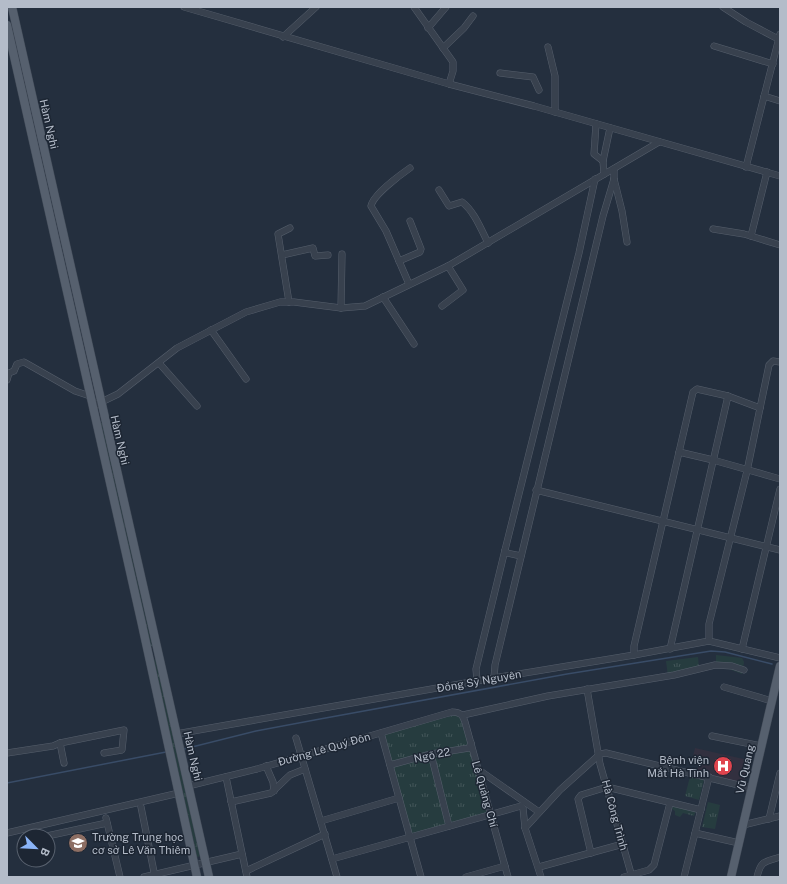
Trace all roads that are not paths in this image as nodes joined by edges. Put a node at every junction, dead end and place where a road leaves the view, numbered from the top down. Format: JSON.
{"nodes":[{"id":1,"x":12,"y":7,"type":"edge"},
{"id":2,"x":184,"y":7,"type":"edge"},
{"id":3,"x":316,"y":7,"type":"edge"},
{"id":4,"x":414,"y":7,"type":"edge"},
{"id":5,"x":446,"y":7,"type":"edge"},
{"id":6,"x":723,"y":7,"type":"edge"},
{"id":7,"x":473,"y":16,"type":"dead end"},
{"id":8,"x":7,"y":25,"type":"edge"},
{"id":9,"x":428,"y":28,"type":"junction"},
{"id":10,"x":780,"y":34,"type":"edge"},
{"id":11,"x":283,"y":37,"type":"junction"},
{"id":12,"x":780,"y":40,"type":"edge"},
{"id":13,"x":714,"y":46,"type":"dead end"},
{"id":14,"x":548,"y":47,"type":"dead end"},
{"id":15,"x":443,"y":48,"type":"junction"},
{"id":16,"x":773,"y":64,"type":"junction"},
{"id":17,"x":500,"y":73,"type":"dead end"},
{"id":18,"x":449,"y":84,"type":"junction"},
{"id":19,"x":538,"y":90,"type":"dead end"},
{"id":20,"x":764,"y":96,"type":"junction"},
{"id":21,"x":780,"y":101,"type":"edge"},
{"id":22,"x":555,"y":112,"type":"junction"},
{"id":23,"x":596,"y":124,"type":"junction"},
{"id":24,"x":610,"y":128,"type":"junction"},
{"id":25,"x":659,"y":142,"type":"junction"},
{"id":26,"x":603,"y":161,"type":"junction"},
{"id":27,"x":746,"y":167,"type":"junction"},
{"id":28,"x":410,"y":168,"type":"dead end"},
{"id":29,"x":614,"y":168,"type":"junction"},
{"id":30,"x":767,"y":172,"type":"junction"},
{"id":31,"x":604,"y":174,"type":"junction"},
{"id":32,"x":780,"y":176,"type":"edge"},
{"id":33,"x":595,"y":179,"type":"junction"},
{"id":34,"x":614,"y":179,"type":"junction"},
{"id":35,"x":439,"y":190,"type":"dead end"},
{"id":36,"x":410,"y":221,"type":"dead end"},
{"id":37,"x":290,"y":228,"type":"dead end"},
{"id":38,"x":713,"y":229,"type":"dead end"},
{"id":39,"x":751,"y":236,"type":"junction"},
{"id":40,"x":488,"y":242,"type":"junction"},
{"id":41,"x":627,"y":242,"type":"dead end"},
{"id":42,"x":780,"y":245,"type":"edge"},
{"id":43,"x":342,"y":254,"type":"dead end"},
{"id":44,"x":282,"y":255,"type":"junction"},
{"id":45,"x":328,"y":255,"type":"dead end"},
{"id":46,"x":399,"y":260,"type":"junction"},
{"id":47,"x":448,"y":266,"type":"junction"},
{"id":48,"x":409,"y":284,"type":"junction"},
{"id":49,"x":382,"y":297,"type":"junction"},
{"id":50,"x":289,"y":302,"type":"junction"},
{"id":51,"x":442,"y":306,"type":"dead end"},
{"id":52,"x":341,"y":308,"type":"junction"},
{"id":53,"x":211,"y":330,"type":"junction"},
{"id":54,"x":414,"y":344,"type":"dead end"},
{"id":55,"x":780,"y":362,"type":"edge"},
{"id":56,"x":159,"y":363,"type":"junction"},
{"id":57,"x":246,"y":379,"type":"dead end"},
{"id":58,"x":7,"y":380,"type":"edge"},
{"id":59,"x":90,"y":396,"type":"junction"},
{"id":60,"x":728,"y":396,"type":"junction"},
{"id":61,"x":97,"y":405,"type":"junction"},
{"id":62,"x":197,"y":406,"type":"dead end"},
{"id":63,"x":760,"y":408,"type":"junction"},
{"id":64,"x":679,"y":452,"type":"junction"},
{"id":65,"x":713,"y":460,"type":"junction"},
{"id":66,"x":747,"y":471,"type":"junction"},
{"id":67,"x":780,"y":479,"type":"edge"},
{"id":68,"x":780,"y":489,"type":"edge"},
{"id":69,"x":536,"y":490,"type":"junction"},
{"id":70,"x":662,"y":521,"type":"junction"},
{"id":71,"x":699,"y":530,"type":"junction"},
{"id":72,"x":731,"y":539,"type":"junction"},
{"id":73,"x":767,"y":547,"type":"junction"},
{"id":74,"x":780,"y":550,"type":"edge"},
{"id":75,"x":512,"y":554,"type":"junction"},
{"id":76,"x":709,"y":640,"type":"junction"},
{"id":77,"x":670,"y":649,"type":"junction"},
{"id":78,"x":742,"y":649,"type":"junction"},
{"id":79,"x":634,"y":655,"type":"junction"},
{"id":80,"x":780,"y":658,"type":"edge"},
{"id":81,"x":780,"y":666,"type":"edge"},
{"id":82,"x":744,"y":670,"type":"dead end"},
{"id":83,"x":494,"y":678,"type":"junction"},
{"id":84,"x":477,"y":680,"type":"junction"},
{"id":85,"x":724,"y":687,"type":"dead end"},
{"id":86,"x":777,"y":688,"type":"edge"},
{"id":87,"x":587,"y":689,"type":"junction"},
{"id":88,"x":772,"y":701,"type":"junction"},
{"id":89,"x":461,"y":715,"type":"junction"},
{"id":90,"x":381,"y":733,"type":"junction"},
{"id":91,"x":176,"y":734,"type":"junction"},
{"id":92,"x":712,"y":736,"type":"dead end"},
{"id":93,"x":296,"y":738,"type":"dead end"},
{"id":94,"x":60,"y":743,"type":"junction"},
{"id":95,"x":471,"y":743,"type":"junction"},
{"id":96,"x":761,"y":746,"type":"junction"},
{"id":97,"x":7,"y":753,"type":"edge"},
{"id":98,"x":104,"y":753,"type":"dead end"},
{"id":99,"x":431,"y":754,"type":"junction"},
{"id":100,"x":600,"y":754,"type":"junction"},
{"id":101,"x":301,"y":756,"type":"junction"},
{"id":102,"x":64,"y":762,"type":"dead end"},
{"id":103,"x":390,"y":765,"type":"junction"},
{"id":104,"x":266,"y":766,"type":"junction"},
{"id":105,"x":305,"y":769,"type":"junction"},
{"id":106,"x":479,"y":770,"type":"junction"},
{"id":107,"x":780,"y":773,"type":"edge"},
{"id":108,"x":226,"y":777,"type":"junction"},
{"id":109,"x":709,"y":778,"type":"junction"},
{"id":110,"x":188,"y":786,"type":"junction"},
{"id":111,"x":608,"y":787,"type":"junction"},
{"id":112,"x":752,"y":788,"type":"junction"},
{"id":113,"x":274,"y":791,"type":"junction"},
{"id":114,"x":179,"y":793,"type":"junction"},
{"id":115,"x":399,"y":798,"type":"junction"},
{"id":116,"x":231,"y":802,"type":"junction"},
{"id":117,"x":670,"y":803,"type":"junction"},
{"id":118,"x":142,"y":807,"type":"dead end"},
{"id":119,"x":701,"y":810,"type":"junction"},
{"id":120,"x":539,"y":812,"type":"junction"},
{"id":121,"x":491,"y":814,"type":"junction"},
{"id":122,"x":780,"y":816,"type":"edge"},
{"id":123,"x":769,"y":819,"type":"junction"},
{"id":124,"x":321,"y":821,"type":"junction"},
{"id":125,"x":743,"y":825,"type":"junction"},
{"id":126,"x":449,"y":826,"type":"junction"},
{"id":127,"x":525,"y":828,"type":"junction"},
{"id":128,"x":7,"y":833,"type":"edge"},
{"id":129,"x":695,"y":833,"type":"junction"},
{"id":130,"x":56,"y":834,"type":"edge"},
{"id":131,"x":325,"y":834,"type":"junction"},
{"id":132,"x":410,"y":837,"type":"junction"},
{"id":133,"x":739,"y":842,"type":"junction"},
{"id":134,"x":623,"y":844,"type":"junction"},
{"id":135,"x":591,"y":853,"type":"junction"},
{"id":136,"x":242,"y":854,"type":"junction"},
{"id":137,"x":780,"y":857,"type":"edge"},
{"id":138,"x":332,"y":859,"type":"junction"},
{"id":139,"x":206,"y":863,"type":"junction"},
{"id":140,"x":194,"y":865,"type":"junction"},
{"id":141,"x":505,"y":866,"type":"junction"},
{"id":142,"x":539,"y":867,"type":"junction"},
{"id":143,"x":247,"y":874,"type":"edge"},
{"id":144,"x":154,"y":876,"type":"edge"},
{"id":145,"x":337,"y":876,"type":"edge"},
{"id":146,"x":632,"y":876,"type":"edge"},
{"id":147,"x":120,"y":877,"type":"edge"},
{"id":148,"x":144,"y":877,"type":"edge"},
{"id":149,"x":197,"y":877,"type":"edge"},
{"id":150,"x":209,"y":877,"type":"edge"},
{"id":151,"x":329,"y":877,"type":"edge"},
{"id":152,"x":421,"y":877,"type":"edge"},
{"id":153,"x":466,"y":877,"type":"edge"},
{"id":154,"x":508,"y":877,"type":"edge"},
{"id":155,"x":541,"y":877,"type":"edge"},
{"id":156,"x":624,"y":877,"type":"edge"},
{"id":157,"x":684,"y":877,"type":"edge"},
{"id":158,"x":731,"y":877,"type":"edge"},
{"id":159,"x":757,"y":877,"type":"edge"}],
"edges":[{"from":1,"to":61,"type":"main road","name":"Hàm Nghi"},
{"from":2,"to":11,"type":"street"},
{"from":3,"to":11,"type":"street"},
{"from":4,"to":9,"type":"street"},
{"from":5,"to":9,"type":"street"},
{"from":6,"to":12,"type":"street"},
{"from":7,"to":15,"type":"street"},
{"from":8,"to":59,"type":"main road","name":"Hàm Nghi"},
{"from":9,"to":15,"type":"street"},
{"from":10,"to":12,"type":"street"},
{"from":11,"to":18,"type":"street"},
{"from":12,"to":16,"type":"street"},
{"from":13,"to":16,"type":"street"},
{"from":14,"to":22,"type":"street"},
{"from":15,"to":18,"type":"street"},
{"from":16,"to":20,"type":"street"},
{"from":17,"to":19,"type":"street"},
{"from":18,"to":22,"type":"street"},
{"from":20,"to":21,"type":"street"},
{"from":20,"to":27,"type":"street"},
{"from":22,"to":23,"type":"street"},
{"from":23,"to":24,"type":"street"},
{"from":23,"to":26,"type":"street"},
{"from":24,"to":25,"type":"street"},
{"from":24,"to":26,"type":"street"},
{"from":25,"to":27,"type":"street"},
{"from":25,"to":29,"type":"street"},
{"from":26,"to":31,"type":"street"},
{"from":27,"to":30,"type":"street"},
{"from":28,"to":46,"type":"street"},
{"from":29,"to":31,"type":"street"},
{"from":29,"to":34,"type":"street"},
{"from":30,"to":32,"type":"street"},
{"from":30,"to":39,"type":"street"},
{"from":31,"to":33,"type":"street"},
{"from":33,"to":40,"type":"street"},
{"from":33,"to":75,"type":"street"},
{"from":34,"to":41,"type":"street"},
{"from":34,"to":69,"type":"street"},
{"from":35,"to":40,"type":"street"},
{"from":36,"to":46,"type":"street"},
{"from":37,"to":44,"type":"street"},
{"from":38,"to":39,"type":"street"},
{"from":39,"to":42,"type":"street"},
{"from":40,"to":47,"type":"street"},
{"from":43,"to":52,"type":"street"},
{"from":44,"to":45,"type":"street"},
{"from":44,"to":50,"type":"street"},
{"from":46,"to":48,"type":"street"},
{"from":47,"to":48,"type":"street"},
{"from":47,"to":51,"type":"street"},
{"from":48,"to":49,"type":"street"},
{"from":49,"to":52,"type":"street"},
{"from":49,"to":54,"type":"street"},
{"from":50,"to":52,"type":"street"},
{"from":50,"to":53,"type":"street"},
{"from":53,"to":56,"type":"street"},
{"from":53,"to":57,"type":"street"},
{"from":55,"to":63,"type":"street"},
{"from":56,"to":61,"type":"street"},
{"from":56,"to":62,"type":"street"},
{"from":58,"to":59,"type":"street"},
{"from":59,"to":61,"type":"main road","name":"Hàm Nghi"},
{"from":60,"to":63,"type":"street"},
{"from":60,"to":64,"type":"street"},
{"from":60,"to":65,"type":"street"},
{"from":61,"to":91,"type":"main road","name":"Hàm Nghi"},
{"from":61,"to":114,"type":"main road","name":"Hàm Nghi"},
{"from":63,"to":66,"type":"street"},
{"from":64,"to":65,"type":"street"},
{"from":64,"to":70,"type":"street"},
{"from":65,"to":66,"type":"street"},
{"from":65,"to":71,"type":"street"},
{"from":66,"to":67,"type":"street"},
{"from":66,"to":72,"type":"street"},
{"from":68,"to":73,"type":"street"},
{"from":69,"to":70,"type":"street"},
{"from":69,"to":75,"type":"street"},
{"from":70,"to":71,"type":"street"},
{"from":70,"to":79,"type":"street"},
{"from":71,"to":72,"type":"street"},
{"from":71,"to":77,"type":"street"},
{"from":72,"to":73,"type":"street"},
{"from":72,"to":76,"type":"street"},
{"from":73,"to":74,"type":"street"},
{"from":73,"to":78,"type":"street"},
{"from":75,"to":83,"type":"street"},
{"from":75,"to":84,"type":"street"},
{"from":76,"to":77,"type":"street","name":"Đồng Sỹ Nguyên"},
{"from":76,"to":78,"type":"street","name":"Đồng Sỹ Nguyên"},
{"from":77,"to":79,"type":"street","name":"Đồng Sỹ Nguyên"},
{"from":78,"to":80,"type":"street","name":"Đồng Sỹ Nguyên"},
{"from":79,"to":83,"type":"street","name":"Đồng Sỹ Nguyên"},
{"from":81,"to":86,"type":"main road","name":"Vũ Quang"},
{"from":82,"to":87,"type":"street","name":"Đường Lê Quý Đôn"},
{"from":83,"to":84,"type":"street","name":"Đồng Sỹ Nguyên"},
{"from":84,"to":91,"type":"street","name":"Đồng Sỹ Nguyên"},
{"from":85,"to":88,"type":"street"},
{"from":86,"to":88,"type":"main road","name":"Vũ Quang"},
{"from":87,"to":89,"type":"street","name":"Đường Lê Quý Đôn"},
{"from":87,"to":100,"type":"street","name":"Hà Công Trình"},
{"from":88,"to":96,"type":"main road","name":"Vũ Quang"},
{"from":89,"to":90,"type":"street","name":"Đường Lê Quý Đôn"},
{"from":89,"to":95,"type":"street","name":"Lê Quảng Chí"},
{"from":90,"to":101,"type":"street","name":"Đường Lê Quý Đôn"},
{"from":90,"to":103,"type":"street"},
{"from":91,"to":110,"type":"main road","name":"Hàm Nghi"},
{"from":92,"to":96,"type":"street"},
{"from":93,"to":101,"type":"street"},
{"from":94,"to":97,"type":"street"},
{"from":94,"to":98,"type":"street"},
{"from":94,"to":102,"type":"street"},
{"from":95,"to":99,"type":"street","name":"Ngõ 22"},
{"from":95,"to":106,"type":"street","name":"Lê Quảng Chí"},
{"from":96,"to":112,"type":"main road","name":"Vũ Quang"},
{"from":99,"to":103,"type":"street","name":"Ngõ 22"},
{"from":99,"to":126,"type":"street"},
{"from":100,"to":109,"type":"street"},
{"from":100,"to":111,"type":"street","name":"Hà Công Trình"},
{"from":100,"to":120,"type":"street"},
{"from":101,"to":104,"type":"street","name":"Đường Lê Quý Đôn"},
{"from":101,"to":105,"type":"street"},
{"from":103,"to":115,"type":"street"},
{"from":104,"to":108,"type":"street","name":"Đường Lê Quý Đôn"},
{"from":104,"to":113,"type":"street"},
{"from":105,"to":113,"type":"street"},
{"from":105,"to":124,"type":"street"},
{"from":106,"to":120,"type":"street"},
{"from":106,"to":121,"type":"street","name":"Lê Quảng Chí"},
{"from":107,"to":123,"type":"street"},
{"from":108,"to":110,"type":"street","name":"Đường Lê Quý Đôn"},
{"from":108,"to":116,"type":"street"},
{"from":109,"to":112,"type":"street"},
{"from":109,"to":119,"type":"street"},
{"from":110,"to":139,"type":"main road","name":"Hàm Nghi"},
{"from":111,"to":117,"type":"street"},
{"from":111,"to":134,"type":"street","name":"Hà Công Trình"},
{"from":111,"to":135,"type":"street"},
{"from":112,"to":125,"type":"main road","name":"Vũ Quang"},
{"from":113,"to":116,"type":"street"},
{"from":114,"to":128,"type":"street"},
{"from":114,"to":140,"type":"main road","name":"Hàm Nghi"},
{"from":115,"to":124,"type":"street"},
{"from":115,"to":132,"type":"street"},
{"from":116,"to":136,"type":"street"},
{"from":117,"to":119,"type":"street"},
{"from":117,"to":146,"type":"street"},
{"from":118,"to":144,"type":"street"},
{"from":119,"to":129,"type":"street"},
{"from":120,"to":127,"type":"street"},
{"from":121,"to":126,"type":"street"},
{"from":121,"to":127,"type":"street"},
{"from":121,"to":141,"type":"street","name":"Lê Quảng Chí"},
{"from":122,"to":123,"type":"street"},
{"from":123,"to":125,"type":"street"},
{"from":124,"to":131,"type":"street"},
{"from":125,"to":133,"type":"main road","name":"Vũ Quang"},
{"from":126,"to":132,"type":"street"},
{"from":127,"to":142,"type":"street"},
{"from":129,"to":133,"type":"street"},
{"from":129,"to":157,"type":"street"},
{"from":130,"to":147,"type":"street"},
{"from":131,"to":138,"type":"street"},
{"from":131,"to":143,"type":"street"},
{"from":132,"to":138,"type":"street"},
{"from":132,"to":152,"type":"street"},
{"from":133,"to":158,"type":"main road","name":"Vũ Quang"},
{"from":134,"to":135,"type":"street"},
{"from":134,"to":146,"type":"street","name":"Hà Công Trình"},
{"from":135,"to":142,"type":"street"},
{"from":136,"to":139,"type":"street"},
{"from":136,"to":143,"type":"street"},
{"from":137,"to":159,"type":"street"},
{"from":138,"to":145,"type":"street"},
{"from":139,"to":140,"type":"street"},
{"from":139,"to":150,"type":"main road","name":"Hàm Nghi"},
{"from":140,"to":144,"type":"street"},
{"from":140,"to":149,"type":"main road","name":"Hàm Nghi"},
{"from":141,"to":153,"type":"street"},
{"from":141,"to":154,"type":"street","name":"Lê Quảng Chí"},
{"from":142,"to":155,"type":"street"},
{"from":144,"to":148,"type":"street"},
{"from":145,"to":151,"type":"street"},
{"from":146,"to":156,"type":"street"}]}
